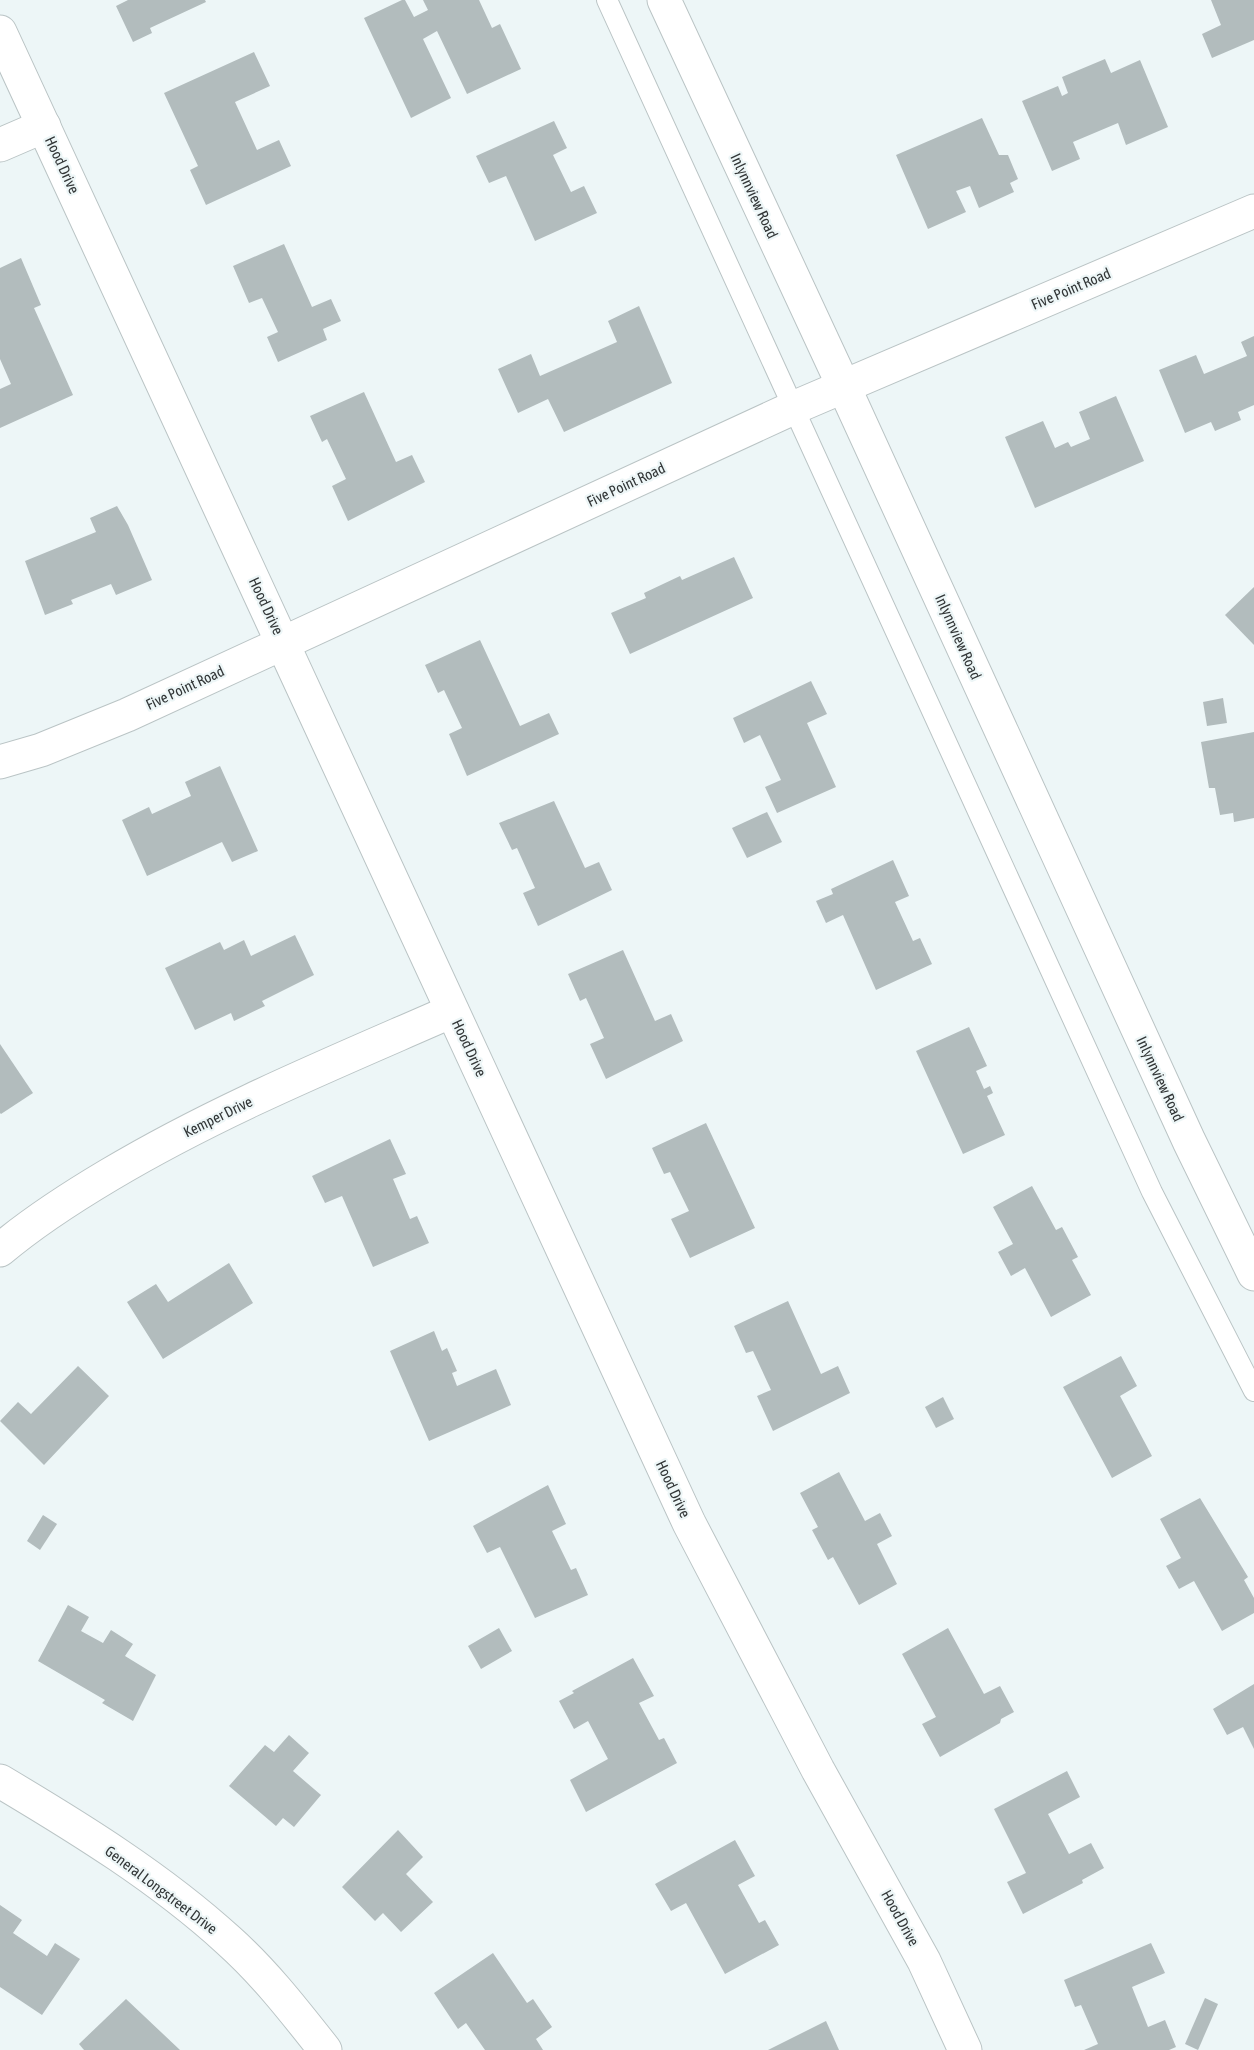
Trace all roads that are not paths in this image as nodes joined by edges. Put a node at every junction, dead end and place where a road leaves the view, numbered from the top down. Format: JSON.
{"nodes":[{"id":1,"x":607,"y":0,"type":"edge"},
{"id":2,"x":664,"y":0,"type":"edge"},
{"id":3,"x":0,"y":32,"type":"edge"},
{"id":4,"x":44,"y":126,"type":"junction"},
{"id":5,"x":0,"y":145,"type":"edge"},
{"id":6,"x":1254,"y":211,"type":"edge"},
{"id":7,"x":843,"y":385,"type":"junction"},
{"id":8,"x":793,"y":408,"type":"junction"},
{"id":9,"x":283,"y":643,"type":"junction"},
{"id":10,"x":0,"y":762,"type":"edge"},
{"id":11,"x":452,"y":1011,"type":"junction"},
{"id":12,"x":0,"y":1250,"type":"edge"},
{"id":13,"x":1254,"y":1274,"type":"edge"},
{"id":14,"x":1254,"y":1391,"type":"edge"},
{"id":15,"x":0,"y":1781,"type":"edge"},
{"id":16,"x":325,"y":2050,"type":"edge"},
{"id":17,"x":965,"y":2050,"type":"edge"}],
"edges":[{"from":1,"to":8,"type":"lane"},
{"from":2,"to":7,"type":"street","name":"Inlynnview Road"},
{"from":3,"to":4,"type":"street","name":"Hood Drive"},
{"from":4,"to":5,"type":"street"},
{"from":4,"to":9,"type":"street","name":"Hood Drive"},
{"from":6,"to":7,"type":"street","name":"Five Point Road"},
{"from":7,"to":8,"type":"street","name":"Five Point Road"},
{"from":7,"to":13,"type":"street","name":"Inlynnview Road"},
{"from":8,"to":9,"type":"street","name":"Five Point Road"},
{"from":8,"to":14,"type":"lane"},
{"from":9,"to":10,"type":"street","name":"Five Point Road"},
{"from":9,"to":11,"type":"street","name":"Hood Drive"},
{"from":11,"to":12,"type":"street","name":"Kemper Drive"},
{"from":11,"to":17,"type":"street","name":"Hood Drive"},
{"from":15,"to":16,"type":"street","name":"General Longstreet Drive"}]}
